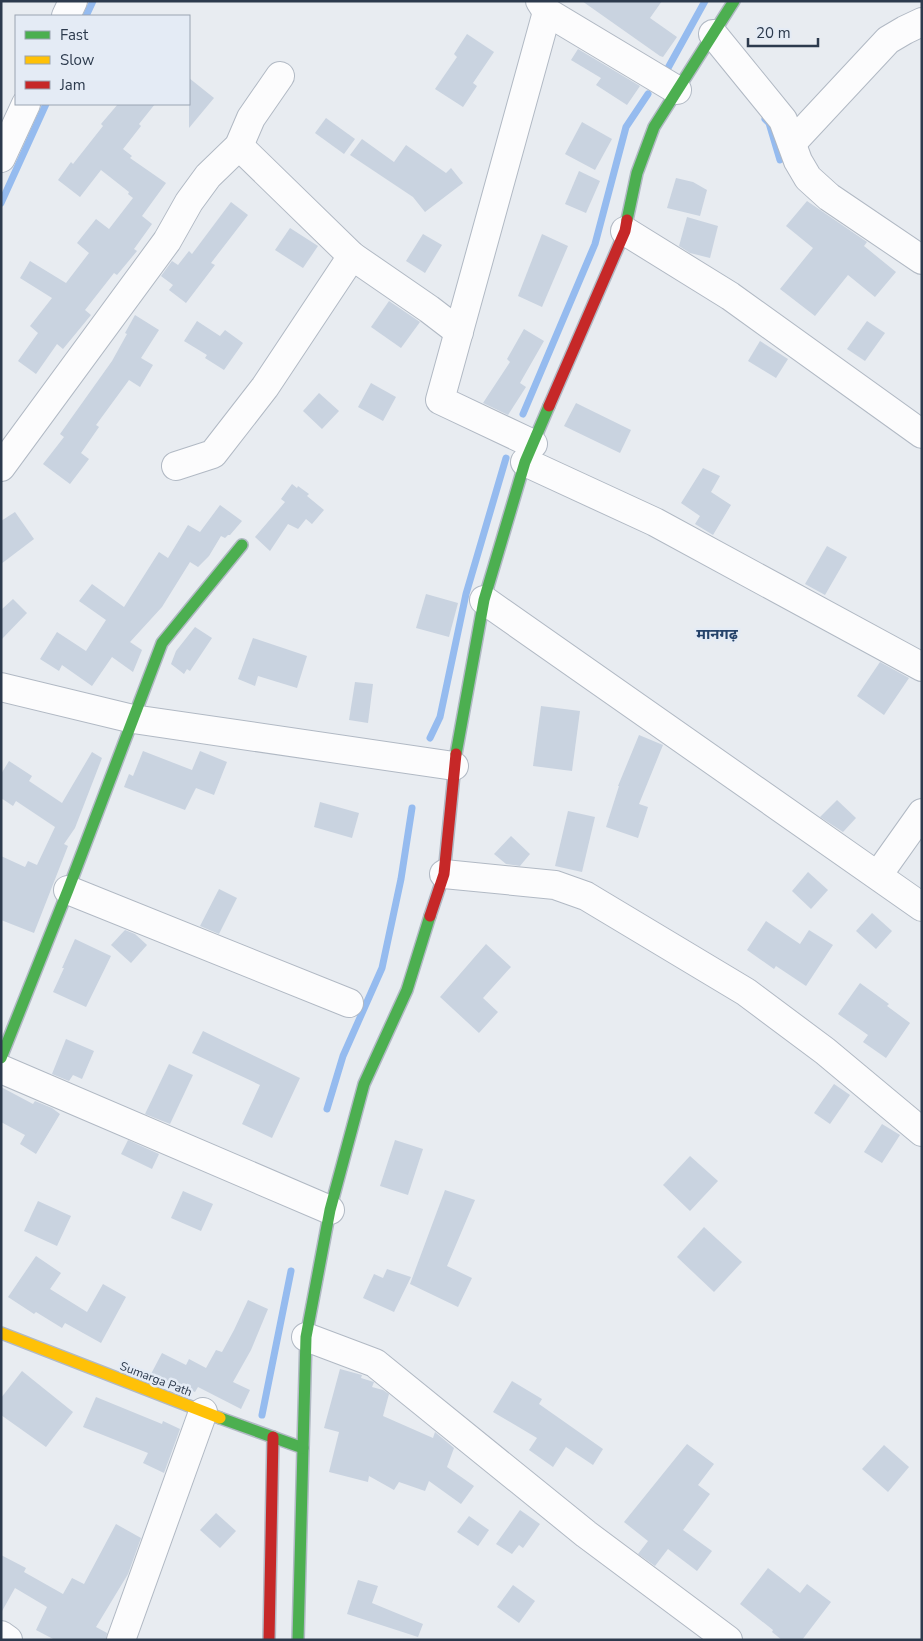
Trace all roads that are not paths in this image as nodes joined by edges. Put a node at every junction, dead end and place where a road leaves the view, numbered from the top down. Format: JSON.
{"nodes":[{"id":1,"x":73,"y":1,"type":"edge"},
{"id":2,"x":734,"y":1,"type":"edge"},
{"id":3,"x":543,"y":7,"type":"edge"},
{"id":4,"x":66,"y":15,"type":"edge"},
{"id":5,"x":922,"y":22,"type":"edge"},
{"id":6,"x":713,"y":34,"type":"junction"},
{"id":7,"x":280,"y":76,"type":"dead end"},
{"id":8,"x":677,"y":90,"type":"junction"},
{"id":9,"x":26,"y":105,"type":"edge"},
{"id":10,"x":792,"y":143,"type":"junction"},
{"id":11,"x":239,"y":146,"type":"junction"},
{"id":12,"x":1,"y":158,"type":"edge"},
{"id":13,"x":625,"y":231,"type":"junction"},
{"id":14,"x":352,"y":256,"type":"junction"},
{"id":15,"x":922,"y":260,"type":"edge"},
{"id":16,"x":459,"y":332,"type":"junction"},
{"id":17,"x":922,"y":434,"type":"edge"},
{"id":18,"x":529,"y":453,"type":"junction"},
{"id":19,"x":176,"y":466,"type":"dead end"},
{"id":20,"x":1,"y":467,"type":"edge"},
{"id":21,"x":242,"y":545,"type":"dead end"},
{"id":22,"x":484,"y":600,"type":"junction"},
{"id":23,"x":922,"y":667,"type":"edge"},
{"id":24,"x":1,"y":687,"type":"edge"},
{"id":25,"x":134,"y":719,"type":"junction"},
{"id":26,"x":454,"y":766,"type":"junction"},
{"id":27,"x":922,"y":813,"type":"edge"},
{"id":28,"x":444,"y":874,"type":"junction"},
{"id":29,"x":878,"y":875,"type":"junction"},
{"id":30,"x":68,"y":890,"type":"junction"},
{"id":31,"x":922,"y":907,"type":"edge"},
{"id":32,"x":349,"y":1003,"type":"dead end"},
{"id":33,"x":1,"y":1058,"type":"edge"},
{"id":34,"x":1,"y":1070,"type":"edge"},
{"id":35,"x":922,"y":1132,"type":"edge"},
{"id":36,"x":330,"y":1210,"type":"junction"},
{"id":37,"x":1,"y":1333,"type":"edge"},
{"id":38,"x":306,"y":1336,"type":"junction"},
{"id":39,"x":203,"y":1412,"type":"junction"},
{"id":40,"x":273,"y":1436,"type":"junction"},
{"id":41,"x":303,"y":1448,"type":"junction"},
{"id":42,"x":1,"y":1635,"type":"edge"},
{"id":43,"x":8,"y":1640,"type":"edge"},
{"id":44,"x":121,"y":1640,"type":"edge"},
{"id":45,"x":269,"y":1640,"type":"edge"},
{"id":46,"x":298,"y":1640,"type":"edge"},
{"id":47,"x":728,"y":1640,"type":"edge"}],
"edges":[{"from":1,"to":4,"type":"street"},
{"from":2,"to":6,"type":"street"},
{"from":3,"to":8,"type":"street"},
{"from":3,"to":16,"type":"street"},
{"from":5,"to":10,"type":"street"},
{"from":6,"to":8,"type":"street"},
{"from":6,"to":10,"type":"street"},
{"from":7,"to":11,"type":"street"},
{"from":8,"to":13,"type":"street"},
{"from":9,"to":12,"type":"street"},
{"from":10,"to":15,"type":"street"},
{"from":11,"to":14,"type":"street"},
{"from":11,"to":20,"type":"street"},
{"from":13,"to":17,"type":"street"},
{"from":13,"to":18,"type":"street"},
{"from":14,"to":16,"type":"street"},
{"from":14,"to":19,"type":"street"},
{"from":16,"to":18,"type":"street"},
{"from":18,"to":22,"type":"street"},
{"from":18,"to":23,"type":"street"},
{"from":21,"to":25,"type":"street"},
{"from":22,"to":26,"type":"street"},
{"from":22,"to":29,"type":"street"},
{"from":24,"to":25,"type":"street"},
{"from":25,"to":26,"type":"street"},
{"from":25,"to":30,"type":"street"},
{"from":26,"to":28,"type":"street"},
{"from":27,"to":29,"type":"street"},
{"from":28,"to":35,"type":"street"},
{"from":28,"to":36,"type":"street"},
{"from":29,"to":31,"type":"street"},
{"from":30,"to":32,"type":"street"},
{"from":30,"to":33,"type":"street"},
{"from":34,"to":36,"type":"street"},
{"from":36,"to":38,"type":"street"},
{"from":37,"to":39,"type":"street","name":"Sumarga Path"},
{"from":38,"to":41,"type":"street"},
{"from":38,"to":47,"type":"street"},
{"from":39,"to":40,"type":"street","name":"Sumarga Path"},
{"from":39,"to":44,"type":"street"},
{"from":40,"to":41,"type":"street","name":"Sumarga Path"},
{"from":40,"to":45,"type":"street"},
{"from":41,"to":46,"type":"street"},
{"from":42,"to":43,"type":"street"}]}
